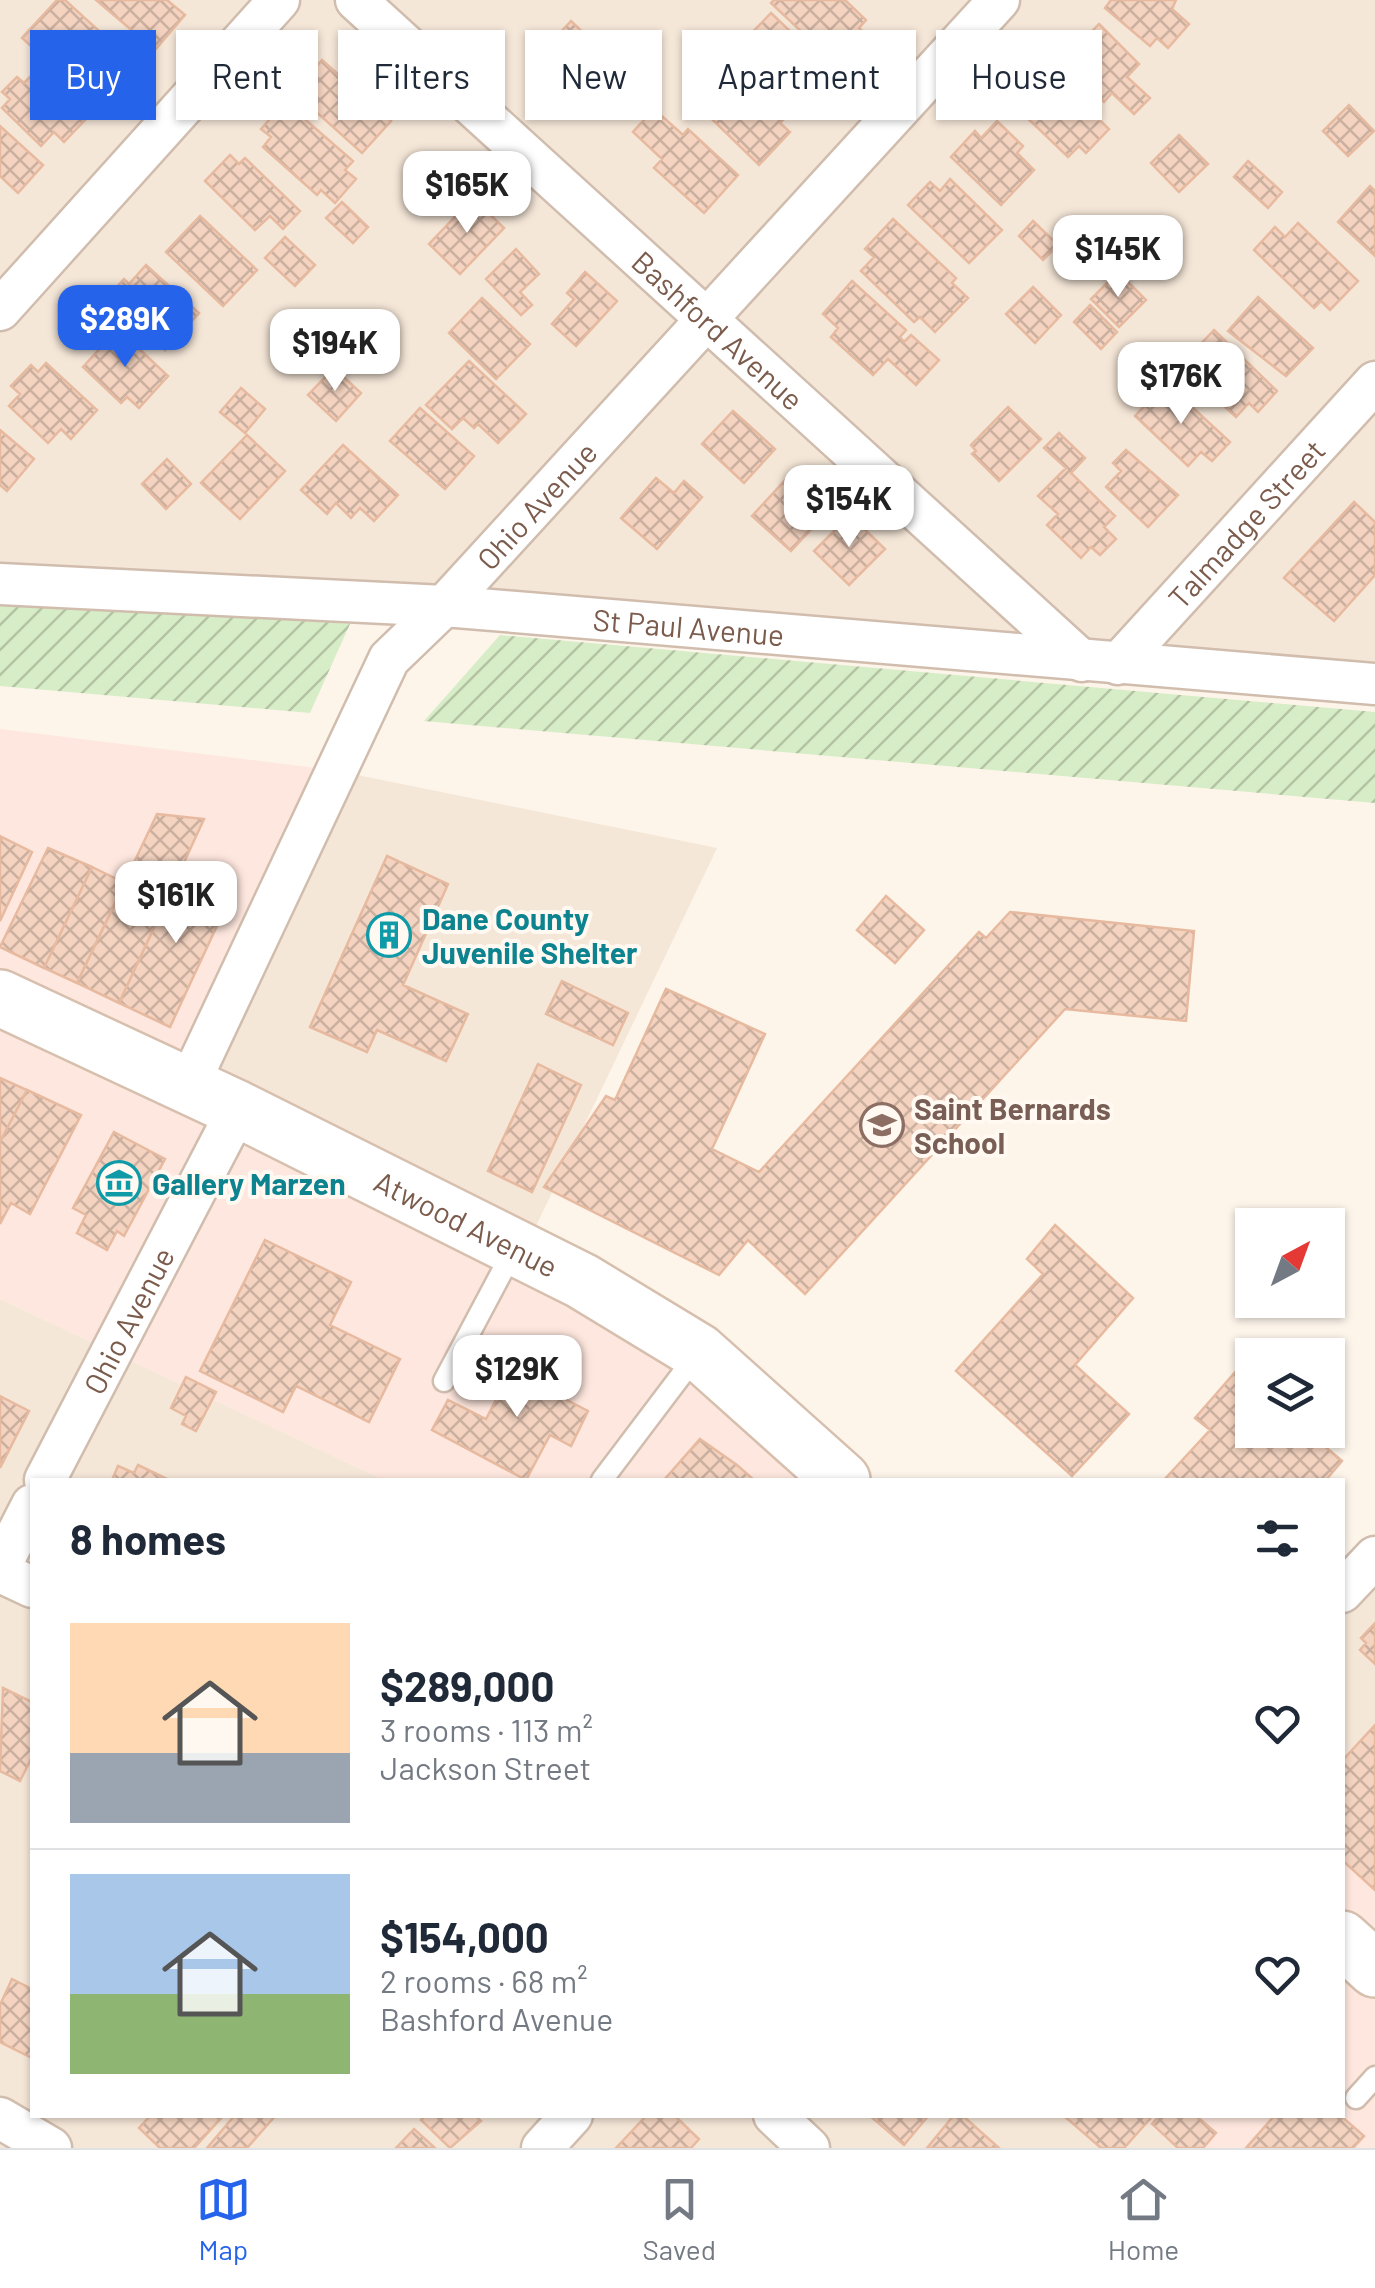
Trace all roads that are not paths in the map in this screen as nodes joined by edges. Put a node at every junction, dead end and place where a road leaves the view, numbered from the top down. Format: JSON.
{"nodes":[{"id":1,"x":279,"y":0,"type":"edge"},
{"id":2,"x":356,"y":0,"type":"edge"},
{"id":3,"x":999,"y":0,"type":"edge"},
{"id":4,"x":0,"y":310,"type":"edge"},
{"id":5,"x":706,"y":320,"type":"junction"},
{"id":6,"x":1375,"y":382,"type":"edge"},
{"id":7,"x":0,"y":584,"type":"edge"},
{"id":8,"x":444,"y":606,"type":"junction"},
{"id":9,"x":1100,"y":662,"type":"junction"},
{"id":10,"x":1375,"y":684,"type":"edge"},
{"id":11,"x":0,"y":998,"type":"edge"},
{"id":12,"x":188,"y":1086,"type":"junction"},
{"id":13,"x":238,"y":1109,"type":"junction"},
{"id":14,"x":516,"y":1245,"type":"junction"},
{"id":15,"x":699,"y":1352,"type":"junction"},
{"id":16,"x":444,"y":1380,"type":"dead end"},
{"id":17,"x":47,"y":1478,"type":"edge"},
{"id":18,"x":604,"y":1478,"type":"edge"},
{"id":19,"x":840,"y":1478,"type":"edge"},
{"id":20,"x":30,"y":1509,"type":"edge"},
{"id":21,"x":1375,"y":1556,"type":"edge"},
{"id":22,"x":0,"y":1570,"type":"edge"},
{"id":23,"x":30,"y":1586,"type":"edge"},
{"id":24,"x":1345,"y":1589,"type":"edge"},
{"id":25,"x":1345,"y":1942,"type":"edge"},
{"id":26,"x":1375,"y":1968,"type":"edge"},
{"id":27,"x":1375,"y":2077,"type":"edge"},
{"id":28,"x":1356,"y":2098,"type":"dead end"},
{"id":29,"x":0,"y":2118,"type":"edge"},
{"id":30,"x":569,"y":2118,"type":"edge"},
{"id":31,"x":777,"y":2118,"type":"edge"},
{"id":32,"x":51,"y":2148,"type":"edge"},
{"id":33,"x":542,"y":2148,"type":"edge"},
{"id":34,"x":810,"y":2148,"type":"edge"}],
"edges":[{"from":1,"to":4,"type":"street"},
{"from":2,"to":5,"type":"street","name":"Bashford Avenue"},
{"from":3,"to":5,"type":"street","name":"Ohio Avenue"},
{"from":5,"to":8,"type":"street","name":"Ohio Avenue"},
{"from":5,"to":9,"type":"street","name":"Bashford Avenue"},
{"from":6,"to":9,"type":"street","name":"Talmadge Street"},
{"from":7,"to":8,"type":"street","name":"St Paul Avenue"},
{"from":8,"to":9,"type":"street","name":"St Paul Avenue"},
{"from":8,"to":12,"type":"street","name":"Ohio Avenue"},
{"from":9,"to":10,"type":"street","name":"St Paul Avenue"},
{"from":11,"to":12,"type":"street","name":"Atwood Avenue"},
{"from":12,"to":13,"type":"street","name":"Atwood Avenue"},
{"from":13,"to":14,"type":"street","name":"Atwood Avenue"},
{"from":13,"to":17,"type":"street","name":"Ohio Avenue"},
{"from":14,"to":15,"type":"street","name":"Atwood Avenue"},
{"from":14,"to":16,"type":"lane"},
{"from":15,"to":18,"type":"lane"},
{"from":15,"to":19,"type":"street","name":"Atwood Avenue"},
{"from":20,"to":22,"type":"street"},
{"from":21,"to":24,"type":"street"},
{"from":22,"to":23,"type":"street"},
{"from":25,"to":26,"type":"street"},
{"from":27,"to":28,"type":"lane"},
{"from":29,"to":32,"type":"street"},
{"from":30,"to":33,"type":"street"},
{"from":31,"to":34,"type":"street"}]}
